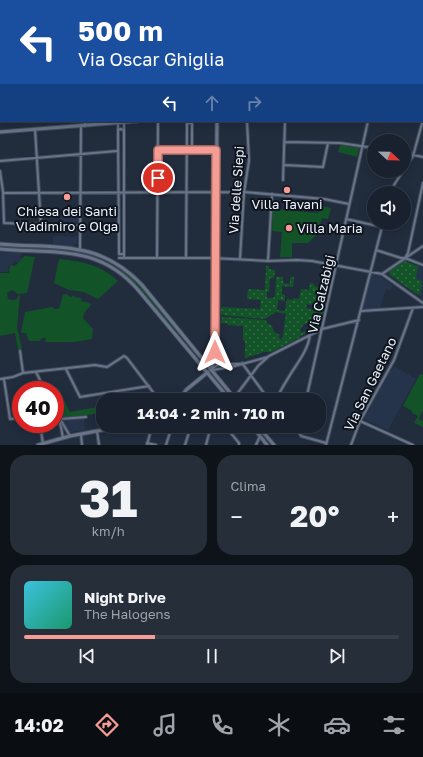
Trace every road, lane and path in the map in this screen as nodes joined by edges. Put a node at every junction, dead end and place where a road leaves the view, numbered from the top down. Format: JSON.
{"nodes":[{"id":1,"x":85,"y":122,"type":"edge"},
{"id":2,"x":128,"y":122,"type":"edge"},
{"id":3,"x":158,"y":122,"type":"edge"},
{"id":4,"x":217,"y":122,"type":"edge"},
{"id":5,"x":247,"y":122,"type":"edge"},
{"id":6,"x":285,"y":122,"type":"edge"},
{"id":7,"x":368,"y":122,"type":"edge"},
{"id":8,"x":422,"y":122,"type":"edge"},
{"id":9,"x":118,"y":123,"type":"junction"},
{"id":10,"x":124,"y":124,"type":"dead end"},
{"id":11,"x":83,"y":126,"type":"junction"},
{"id":12,"x":36,"y":129,"type":"junction"},
{"id":13,"x":118,"y":130,"type":"junction"},
{"id":14,"x":124,"y":130,"type":"junction"},
{"id":15,"x":0,"y":132,"type":"edge"},
{"id":16,"x":285,"y":142,"type":"junction"},
{"id":17,"x":328,"y":143,"type":"junction"},
{"id":18,"x":362,"y":147,"type":"junction"},
{"id":19,"x":367,"y":147,"type":"edge"},
{"id":20,"x":158,"y":150,"type":"junction"},
{"id":21,"x":187,"y":150,"type":"junction"},
{"id":22,"x":192,"y":150,"type":"junction"},
{"id":23,"x":216,"y":150,"type":"junction"},
{"id":24,"x":117,"y":151,"type":"dead end"},
{"id":25,"x":81,"y":154,"type":"junction"},
{"id":26,"x":413,"y":154,"type":"junction"},
{"id":27,"x":423,"y":156,"type":"edge"},
{"id":28,"x":37,"y":158,"type":"junction"},
{"id":29,"x":411,"y":158,"type":"edge"},
{"id":30,"x":0,"y":161,"type":"edge"},
{"id":31,"x":284,"y":166,"type":"junction"},
{"id":32,"x":0,"y":172,"type":"edge"},
{"id":33,"x":283,"y":180,"type":"dead end"},
{"id":34,"x":423,"y":183,"type":"edge"},
{"id":35,"x":40,"y":192,"type":"junction"},
{"id":36,"x":244,"y":192,"type":"junction"},
{"id":37,"x":3,"y":193,"type":"junction"},
{"id":38,"x":81,"y":193,"type":"junction"},
{"id":39,"x":118,"y":193,"type":"junction"},
{"id":40,"x":124,"y":193,"type":"junction"},
{"id":41,"x":157,"y":193,"type":"junction"},
{"id":42,"x":186,"y":193,"type":"junction"},
{"id":43,"x":216,"y":193,"type":"junction"},
{"id":44,"x":272,"y":194,"type":"junction"},
{"id":45,"x":350,"y":204,"type":"junction"},
{"id":46,"x":346,"y":219,"type":"junction"},
{"id":47,"x":367,"y":224,"type":"edge"},
{"id":48,"x":41,"y":225,"type":"junction"},
{"id":49,"x":80,"y":226,"type":"junction"},
{"id":50,"x":381,"y":230,"type":"edge"},
{"id":51,"x":0,"y":244,"type":"edge"},
{"id":52,"x":423,"y":246,"type":"edge"},
{"id":53,"x":80,"y":249,"type":"junction"},
{"id":54,"x":0,"y":250,"type":"edge"},
{"id":55,"x":376,"y":250,"type":"junction"},
{"id":56,"x":79,"y":254,"type":"junction"},
{"id":57,"x":119,"y":254,"type":"junction"},
{"id":58,"x":124,"y":254,"type":"junction"},
{"id":59,"x":119,"y":258,"type":"junction"},
{"id":60,"x":124,"y":258,"type":"junction"},
{"id":61,"x":157,"y":258,"type":"junction"},
{"id":62,"x":186,"y":258,"type":"junction"},
{"id":63,"x":405,"y":258,"type":"junction"},
{"id":64,"x":216,"y":259,"type":"junction"},
{"id":65,"x":240,"y":260,"type":"junction"},
{"id":66,"x":268,"y":261,"type":"junction"},
{"id":67,"x":114,"y":262,"type":"junction"},
{"id":68,"x":336,"y":265,"type":"junction"},
{"id":69,"x":423,"y":265,"type":"edge"},
{"id":70,"x":112,"y":267,"type":"junction"},
{"id":71,"x":371,"y":271,"type":"junction"},
{"id":72,"x":382,"y":274,"type":"junction"},
{"id":73,"x":423,"y":303,"type":"edge"},
{"id":74,"x":423,"y":307,"type":"edge"},
{"id":75,"x":413,"y":308,"type":"junction"},
{"id":76,"x":361,"y":311,"type":"junction"},
{"id":77,"x":359,"y":320,"type":"junction"},
{"id":78,"x":322,"y":329,"type":"junction"},
{"id":79,"x":310,"y":335,"type":"junction"},
{"id":80,"x":20,"y":351,"type":"dead end"},
{"id":81,"x":269,"y":356,"type":"junction"},
{"id":82,"x":242,"y":363,"type":"junction"},
{"id":83,"x":66,"y":369,"type":"junction"},
{"id":84,"x":211,"y":370,"type":"junction"},
{"id":85,"x":36,"y":372,"type":"junction"},
{"id":86,"x":208,"y":372,"type":"junction"},
{"id":87,"x":23,"y":373,"type":"junction"},
{"id":88,"x":250,"y":376,"type":"junction"},
{"id":89,"x":0,"y":379,"type":"edge"},
{"id":90,"x":4,"y":379,"type":"junction"},
{"id":91,"x":40,"y":381,"type":"edge"},
{"id":92,"x":149,"y":386,"type":"junction"},
{"id":93,"x":154,"y":393,"type":"edge"},
{"id":94,"x":184,"y":393,"type":"edge"},
{"id":95,"x":224,"y":393,"type":"edge"},
{"id":96,"x":230,"y":393,"type":"edge"},
{"id":97,"x":239,"y":393,"type":"edge"},
{"id":98,"x":263,"y":393,"type":"edge"},
{"id":99,"x":280,"y":393,"type":"edge"},
{"id":100,"x":308,"y":393,"type":"edge"},
{"id":101,"x":86,"y":417,"type":"dead end"},
{"id":102,"x":12,"y":419,"type":"edge"},
{"id":103,"x":64,"y":419,"type":"edge"},
{"id":104,"x":360,"y":421,"type":"junction"},
{"id":105,"x":64,"y":426,"type":"edge"},
{"id":106,"x":96,"y":431,"type":"edge"},
{"id":107,"x":41,"y":433,"type":"edge"},
{"id":108,"x":62,"y":433,"type":"edge"},
{"id":109,"x":97,"y":433,"type":"edge"},
{"id":110,"x":150,"y":433,"type":"edge"},
{"id":111,"x":170,"y":433,"type":"edge"},
{"id":112,"x":189,"y":433,"type":"edge"},
{"id":113,"x":209,"y":433,"type":"edge"},
{"id":114,"x":231,"y":433,"type":"edge"},
{"id":115,"x":258,"y":433,"type":"edge"},
{"id":116,"x":264,"y":433,"type":"edge"},
{"id":117,"x":300,"y":433,"type":"edge"},
{"id":118,"x":81,"y":434,"type":"junction"},
{"id":119,"x":70,"y":436,"type":"junction"},
{"id":120,"x":260,"y":436,"type":"junction"},
{"id":121,"x":63,"y":438,"type":"junction"},
{"id":122,"x":43,"y":444,"type":"junction"},
{"id":123,"x":147,"y":444,"type":"edge"},
{"id":124,"x":326,"y":444,"type":"edge"},
{"id":125,"x":38,"y":445,"type":"edge"},
{"id":126,"x":82,"y":445,"type":"edge"},
{"id":127,"x":99,"y":445,"type":"edge"},
{"id":128,"x":156,"y":445,"type":"edge"},
{"id":129,"x":166,"y":445,"type":"edge"},
{"id":130,"x":185,"y":445,"type":"edge"},
{"id":131,"x":206,"y":445,"type":"edge"},
{"id":132,"x":239,"y":445,"type":"edge"},
{"id":133,"x":256,"y":445,"type":"edge"},
{"id":134,"x":267,"y":445,"type":"edge"},
{"id":135,"x":274,"y":445,"type":"edge"},
{"id":136,"x":351,"y":445,"type":"edge"},
{"id":137,"x":413,"y":445,"type":"edge"}],
"edges":[{"from":1,"to":11,"type":"street"},
{"from":2,"to":9,"type":"main road"},
{"from":3,"to":20,"type":"street"},
{"from":4,"to":23,"type":"main road"},
{"from":5,"to":36,"type":"street","name":"Via delle Siepi"},
{"from":6,"to":16,"type":"street"},
{"from":7,"to":18,"type":"street","name":"Via Calzabigi"},
{"from":8,"to":26,"type":"street"},
{"from":9,"to":11,"type":"main road"},
{"from":9,"to":13,"type":"street"},
{"from":10,"to":14,"type":"street"},
{"from":11,"to":12,"type":"main road"},
{"from":11,"to":25,"type":"street"},
{"from":12,"to":15,"type":"main road"},
{"from":12,"to":28,"type":"street"},
{"from":13,"to":14,"type":"street"},
{"from":13,"to":39,"type":"street"},
{"from":14,"to":40,"type":"street"},
{"from":16,"to":17,"type":"street"},
{"from":16,"to":31,"type":"street"},
{"from":17,"to":18,"type":"street"},
{"from":17,"to":31,"type":"street"},
{"from":18,"to":19,"type":"street"},
{"from":18,"to":45,"type":"street","name":"Via Calzabigi"},
{"from":20,"to":21,"type":"street"},
{"from":20,"to":41,"type":"street"},
{"from":21,"to":22,"type":"street"},
{"from":21,"to":22,"type":"street"},
{"from":21,"to":42,"type":"street"},
{"from":22,"to":23,"type":"street"},
{"from":23,"to":43,"type":"main road"},
{"from":24,"to":25,"type":"street"},
{"from":25,"to":28,"type":"street"},
{"from":25,"to":38,"type":"street"},
{"from":26,"to":27,"type":"street"},
{"from":26,"to":29,"type":"street"},
{"from":28,"to":30,"type":"street"},
{"from":28,"to":35,"type":"street"},
{"from":31,"to":33,"type":"street"},
{"from":32,"to":37,"type":"street"},
{"from":34,"to":63,"type":"street"},
{"from":35,"to":37,"type":"street"},
{"from":35,"to":38,"type":"street"},
{"from":35,"to":48,"type":"street"},
{"from":36,"to":43,"type":"street"},
{"from":36,"to":44,"type":"street"},
{"from":36,"to":65,"type":"street","name":"Via delle Siepi"},
{"from":37,"to":48,"type":"street"},
{"from":38,"to":39,"type":"street"},
{"from":38,"to":49,"type":"street"},
{"from":39,"to":40,"type":"street"},
{"from":39,"to":57,"type":"street"},
{"from":40,"to":41,"type":"street"},
{"from":40,"to":58,"type":"street"},
{"from":41,"to":42,"type":"street"},
{"from":41,"to":61,"type":"street"},
{"from":42,"to":43,"type":"street"},
{"from":42,"to":62,"type":"street"},
{"from":43,"to":64,"type":"main road"},
{"from":44,"to":45,"type":"street"},
{"from":44,"to":66,"type":"street"},
{"from":45,"to":46,"type":"street","name":"Via Calzabigi"},
{"from":46,"to":47,"type":"street"},
{"from":46,"to":68,"type":"street","name":"Via Calzabigi"},
{"from":48,"to":49,"type":"street"},
{"from":49,"to":53,"type":"street"},
{"from":50,"to":55,"type":"street"},
{"from":51,"to":53,"type":"main road"},
{"from":52,"to":63,"type":"street"},
{"from":53,"to":56,"type":"main road"},
{"from":53,"to":67,"type":"main road"},
{"from":54,"to":56,"type":"main road"},
{"from":55,"to":63,"type":"street"},
{"from":55,"to":71,"type":"street"},
{"from":56,"to":70,"type":"main road"},
{"from":57,"to":58,"type":"street"},
{"from":57,"to":59,"type":"street"},
{"from":58,"to":60,"type":"street"},
{"from":59,"to":60,"type":"street"},
{"from":59,"to":67,"type":"street"},
{"from":60,"to":61,"type":"street"},
{"from":61,"to":62,"type":"street"},
{"from":62,"to":64,"type":"street"},
{"from":63,"to":69,"type":"street"},
{"from":63,"to":72,"type":"street"},
{"from":64,"to":65,"type":"street"},
{"from":64,"to":84,"type":"main road"},
{"from":65,"to":66,"type":"street"},
{"from":66,"to":68,"type":"street"},
{"from":67,"to":70,"type":"main road"},
{"from":67,"to":84,"type":"main road"},
{"from":68,"to":71,"type":"street"},
{"from":68,"to":78,"type":"street","name":"Via Calzabigi"},
{"from":70,"to":86,"type":"main road"},
{"from":71,"to":72,"type":"street"},
{"from":71,"to":76,"type":"street"},
{"from":72,"to":73,"type":"street"},
{"from":74,"to":75,"type":"street"},
{"from":75,"to":76,"type":"street"},
{"from":75,"to":104,"type":"street","name":"Via San Gaetano"},
{"from":76,"to":77,"type":"street"},
{"from":77,"to":78,"type":"street"},
{"from":77,"to":124,"type":"street"},
{"from":78,"to":79,"type":"street"},
{"from":78,"to":100,"type":"street","name":"Via Calzabigi"},
{"from":79,"to":81,"type":"street"},
{"from":79,"to":99,"type":"street"},
{"from":80,"to":87,"type":"street"},
{"from":81,"to":82,"type":"street"},
{"from":81,"to":88,"type":"street"},
{"from":82,"to":84,"type":"street"},
{"from":82,"to":84,"type":"street"},
{"from":82,"to":88,"type":"street"},
{"from":83,"to":85,"type":"street"},
{"from":83,"to":92,"type":"street"},
{"from":83,"to":92,"type":"street"},
{"from":84,"to":86,"type":"street"},
{"from":84,"to":96,"type":"main road"},
{"from":85,"to":87,"type":"street"},
{"from":85,"to":91,"type":"street"},
{"from":86,"to":94,"type":"main road"},
{"from":86,"to":95,"type":"main road"},
{"from":87,"to":90,"type":"street"},
{"from":88,"to":97,"type":"street"},
{"from":88,"to":98,"type":"street"},
{"from":89,"to":90,"type":"street"},
{"from":90,"to":102,"type":"street"},
{"from":92,"to":93,"type":"street"},
{"from":101,"to":103,"type":"street"},
{"from":104,"to":136,"type":"street","name":"Via San Gaetano"},
{"from":104,"to":137,"type":"street"},
{"from":105,"to":119,"type":"street"},
{"from":106,"to":118,"type":"main road"},
{"from":107,"to":122,"type":"street"},
{"from":108,"to":121,"type":"street"},
{"from":109,"to":127,"type":"street"},
{"from":110,"to":123,"type":"street"},
{"from":111,"to":129,"type":"street"},
{"from":112,"to":130,"type":"street"},
{"from":113,"to":131,"type":"street"},
{"from":114,"to":132,"type":"street"},
{"from":115,"to":120,"type":"main road"},
{"from":116,"to":135,"type":"main road"},
{"from":117,"to":124,"type":"street"},
{"from":118,"to":119,"type":"main road"},
{"from":118,"to":126,"type":"street"},
{"from":119,"to":121,"type":"main road"},
{"from":120,"to":133,"type":"street"},
{"from":120,"to":134,"type":"main road"},
{"from":121,"to":122,"type":"main road"},
{"from":122,"to":125,"type":"main road"},
{"from":123,"to":128,"type":"street"}]}
